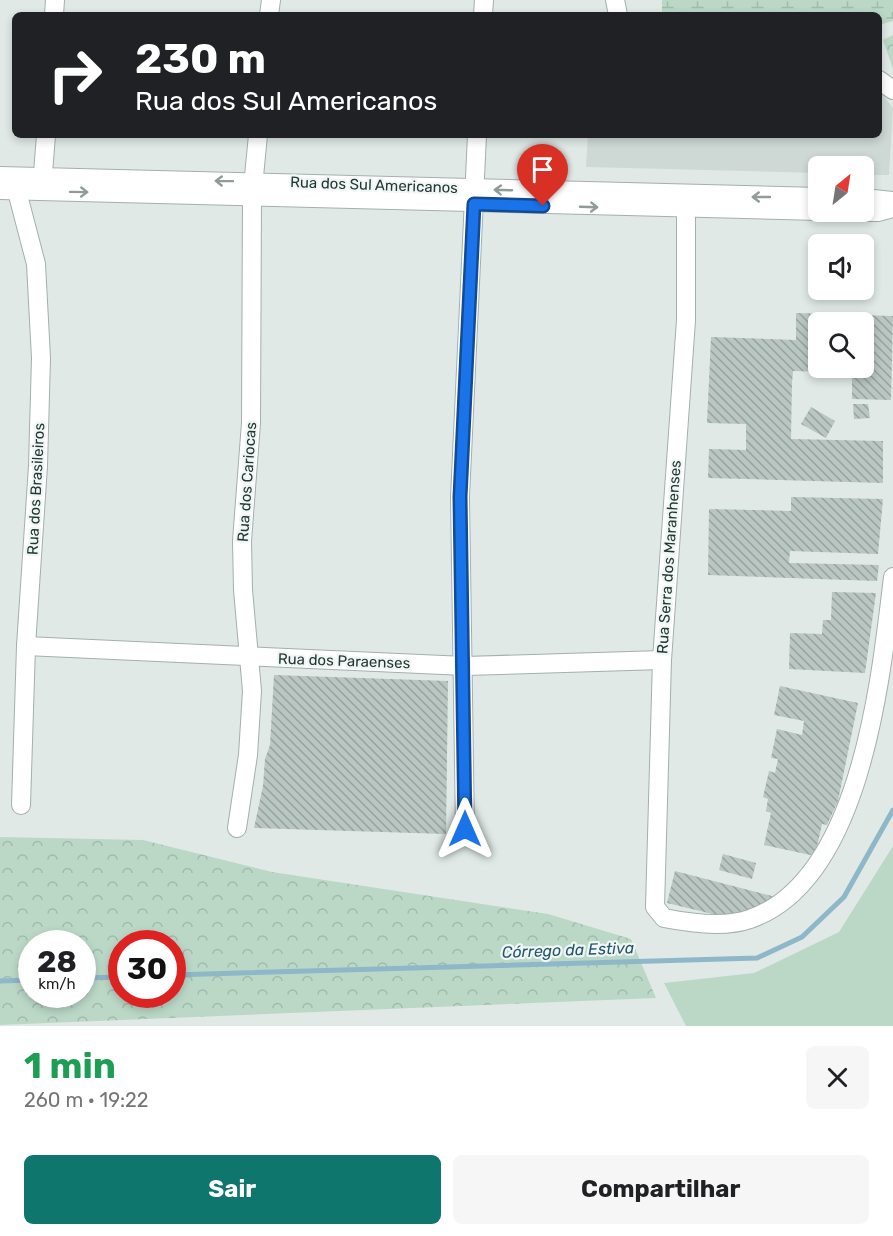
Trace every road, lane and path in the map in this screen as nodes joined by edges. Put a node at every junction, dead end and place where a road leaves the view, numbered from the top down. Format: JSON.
{"nodes":[{"id":1,"x":46,"y":138,"type":"edge"},
{"id":2,"x":258,"y":138,"type":"edge"},
{"id":3,"x":477,"y":138,"type":"edge"},
{"id":4,"x":8,"y":183,"type":"edge"},
{"id":5,"x":42,"y":184,"type":"junction"},
{"id":6,"x":253,"y":189,"type":"junction"},
{"id":7,"x":474,"y":196,"type":"junction"},
{"id":8,"x":808,"y":197,"type":"edge"},
{"id":9,"x":874,"y":199,"type":"edge"},
{"id":10,"x":893,"y":201,"type":"edge"},
{"id":11,"x":893,"y":208,"type":"edge"},
{"id":12,"x":686,"y":209,"type":"junction"},
{"id":13,"x":808,"y":211,"type":"edge"},
{"id":14,"x":874,"y":212,"type":"edge"},
{"id":15,"x":893,"y":577,"type":"edge"},
{"id":16,"x":26,"y":646,"type":"junction"},
{"id":17,"x":251,"y":658,"type":"junction"},
{"id":18,"x":662,"y":660,"type":"junction"},
{"id":19,"x":465,"y":666,"type":"junction"},
{"id":20,"x":21,"y":805,"type":"dead end"},
{"id":21,"x":237,"y":828,"type":"dead end"},
{"id":22,"x":465,"y":829,"type":"dead end"}],
"edges":[{"from":1,"to":5,"type":"street"},
{"from":2,"to":6,"type":"street","name":"Rua dos Cariocas"},
{"from":3,"to":7,"type":"street"},
{"from":4,"to":5,"type":"street","name":"Rua dos Sul Americanos"},
{"from":4,"to":16,"type":"street","name":"Rua dos Brasileiros"},
{"from":5,"to":6,"type":"street","name":"Rua dos Sul Americanos"},
{"from":6,"to":7,"type":"street","name":"Rua dos Sul Americanos"},
{"from":6,"to":17,"type":"street","name":"Rua dos Cariocas"},
{"from":8,"to":7,"type":"street","name":"Rua dos Sul Americanos","one_way":true},
{"from":7,"to":12,"type":"street","name":"Rua dos Sul Americanos","one_way":true},
{"from":7,"to":19,"type":"street"},
{"from":9,"to":10,"type":"street"},
{"from":11,"to":14,"type":"street"},
{"from":12,"to":13,"type":"street","name":"Rua dos Sul Americanos"},
{"from":12,"to":18,"type":"street","name":"Rua Serra dos Maranhenses"},
{"from":15,"to":18,"type":"street","name":"Rua Serra dos Maranhenses"},
{"from":16,"to":17,"type":"street","name":"Rua dos Paraenses"},
{"from":16,"to":20,"type":"street","name":"Rua dos Brasileiros"},
{"from":17,"to":19,"type":"street","name":"Rua dos Paraenses"},
{"from":17,"to":21,"type":"street","name":"Rua dos Cariocas"},
{"from":18,"to":19,"type":"street","name":"Rua dos Paraenses"},
{"from":19,"to":22,"type":"street"}]}
